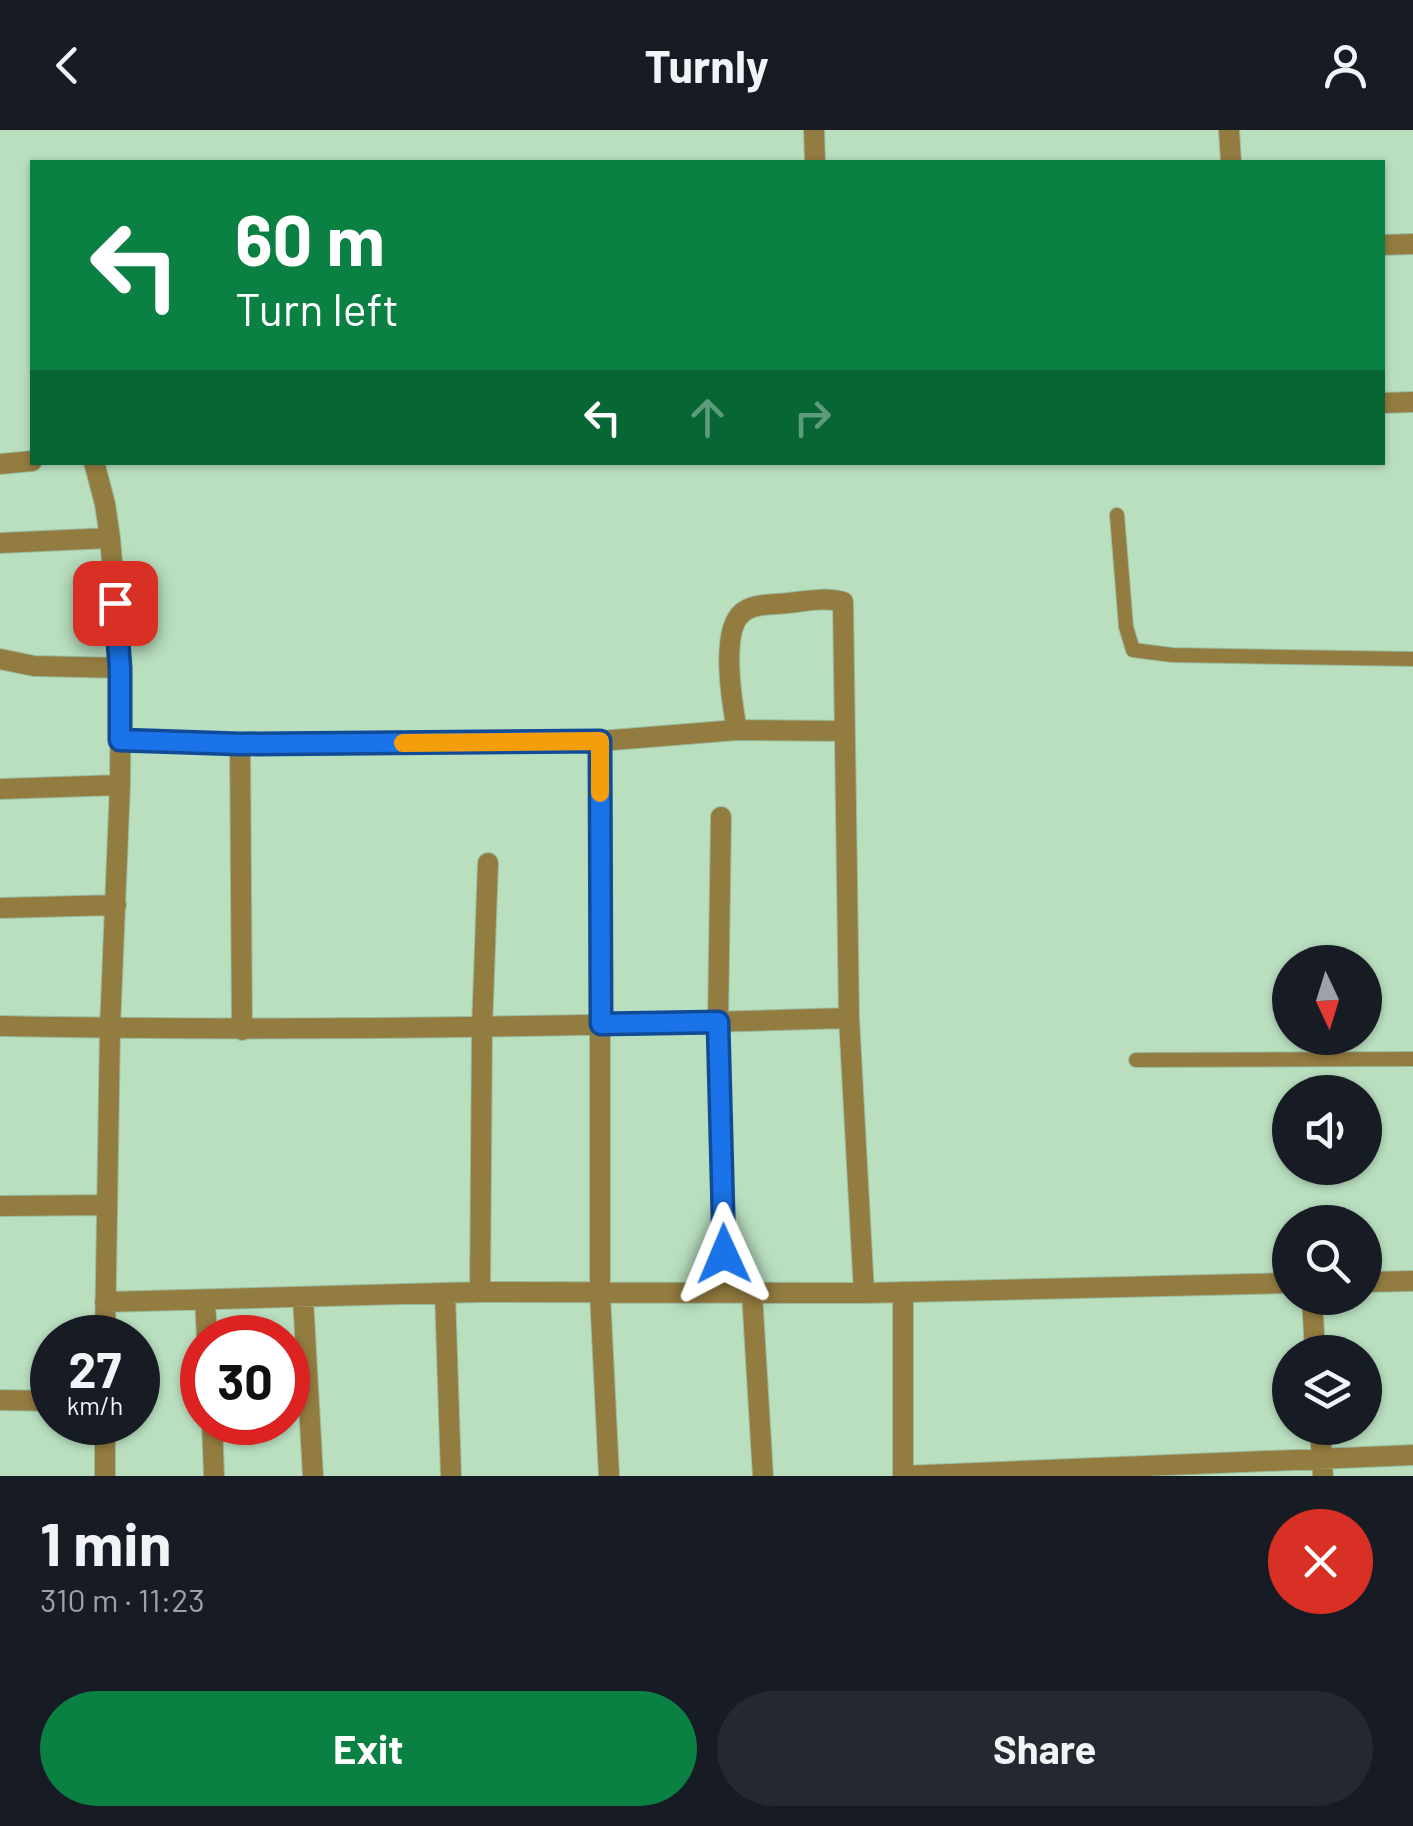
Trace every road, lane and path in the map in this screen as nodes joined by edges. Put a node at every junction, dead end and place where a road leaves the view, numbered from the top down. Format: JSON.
{"nodes":[{"id":1,"x":814,"y":130,"type":"edge"},
{"id":2,"x":1229,"y":130,"type":"edge"},
{"id":3,"x":816,"y":160,"type":"edge"},
{"id":4,"x":1231,"y":160,"type":"edge"},
{"id":5,"x":1413,"y":244,"type":"edge"},
{"id":6,"x":1385,"y":245,"type":"edge"},
{"id":7,"x":1413,"y":402,"type":"edge"},
{"id":8,"x":1385,"y":403,"type":"edge"},
{"id":9,"x":30,"y":462,"type":"edge"},
{"id":10,"x":0,"y":464,"type":"edge"},
{"id":11,"x":95,"y":465,"type":"edge"},
{"id":12,"x":1117,"y":516,"type":"dead end"},
{"id":13,"x":110,"y":538,"type":"junction"},
{"id":14,"x":0,"y":543,"type":"edge"},
{"id":15,"x":0,"y":659,"type":"edge"},
{"id":16,"x":1413,"y":659,"type":"edge"},
{"id":17,"x":120,"y":668,"type":"junction"},
{"id":18,"x":737,"y":730,"type":"junction"},
{"id":19,"x":843,"y":731,"type":"junction"},
{"id":20,"x":120,"y":740,"type":"junction"},
{"id":21,"x":600,"y":741,"type":"junction"},
{"id":22,"x":240,"y":744,"type":"junction"},
{"id":23,"x":120,"y":785,"type":"junction"},
{"id":24,"x":0,"y":789,"type":"edge"},
{"id":25,"x":721,"y":817,"type":"dead end"},
{"id":26,"x":488,"y":863,"type":"dead end"},
{"id":27,"x":116,"y":905,"type":"junction"},
{"id":28,"x":0,"y":908,"type":"edge"},
{"id":29,"x":849,"y":1018,"type":"junction"},
{"id":30,"x":718,"y":1022,"type":"junction"},
{"id":31,"x":601,"y":1024,"type":"junction"},
{"id":32,"x":0,"y":1026,"type":"edge"},
{"id":33,"x":110,"y":1028,"type":"junction"},
{"id":34,"x":482,"y":1028,"type":"junction"},
{"id":35,"x":242,"y":1030,"type":"junction"},
{"id":36,"x":1413,"y":1059,"type":"edge"},
{"id":37,"x":1136,"y":1060,"type":"dead end"},
{"id":38,"x":107,"y":1205,"type":"junction"},
{"id":39,"x":0,"y":1206,"type":"edge"},
{"id":40,"x":1413,"y":1280,"type":"edge"},
{"id":41,"x":1382,"y":1281,"type":"edge"},
{"id":42,"x":1272,"y":1284,"type":"edge"},
{"id":43,"x":446,"y":1292,"type":"junction"},
{"id":44,"x":480,"y":1292,"type":"junction"},
{"id":45,"x":903,"y":1292,"type":"junction"},
{"id":46,"x":724,"y":1293,"type":"junction"},
{"id":47,"x":752,"y":1293,"type":"junction"},
{"id":48,"x":600,"y":1294,"type":"junction"},
{"id":49,"x":864,"y":1294,"type":"junction"},
{"id":50,"x":303,"y":1298,"type":"junction"},
{"id":51,"x":205,"y":1300,"type":"junction"},
{"id":52,"x":105,"y":1302,"type":"junction"},
{"id":53,"x":105,"y":1315,"type":"edge"},
{"id":54,"x":206,"y":1315,"type":"edge"},
{"id":55,"x":0,"y":1400,"type":"edge"},
{"id":56,"x":30,"y":1401,"type":"edge"},
{"id":57,"x":105,"y":1445,"type":"edge"},
{"id":58,"x":213,"y":1445,"type":"edge"},
{"id":59,"x":1413,"y":1455,"type":"edge"},
{"id":60,"x":1322,"y":1467,"type":"edge"},
{"id":61,"x":105,"y":1476,"type":"edge"},
{"id":62,"x":214,"y":1476,"type":"edge"},
{"id":63,"x":313,"y":1476,"type":"edge"},
{"id":64,"x":451,"y":1476,"type":"edge"},
{"id":65,"x":609,"y":1476,"type":"edge"},
{"id":66,"x":763,"y":1476,"type":"edge"},
{"id":67,"x":903,"y":1476,"type":"edge"}],
"edges":[{"from":1,"to":3,"type":"street"},
{"from":2,"to":4,"type":"street"},
{"from":5,"to":6,"type":"street"},
{"from":7,"to":8,"type":"street"},
{"from":9,"to":10,"type":"street"},
{"from":11,"to":13,"type":"street"},
{"from":12,"to":16,"type":"lane"},
{"from":13,"to":14,"type":"street"},
{"from":13,"to":17,"type":"street"},
{"from":15,"to":17,"type":"street"},
{"from":17,"to":20,"type":"street"},
{"from":18,"to":19,"type":"street"},
{"from":18,"to":19,"type":"street"},
{"from":18,"to":21,"type":"street"},
{"from":19,"to":29,"type":"street"},
{"from":20,"to":22,"type":"street"},
{"from":20,"to":23,"type":"street"},
{"from":21,"to":22,"type":"street"},
{"from":21,"to":31,"type":"street"},
{"from":22,"to":35,"type":"street"},
{"from":23,"to":24,"type":"street"},
{"from":23,"to":27,"type":"street"},
{"from":25,"to":30,"type":"street"},
{"from":26,"to":34,"type":"street"},
{"from":27,"to":28,"type":"street"},
{"from":27,"to":33,"type":"street"},
{"from":29,"to":30,"type":"street"},
{"from":29,"to":49,"type":"street"},
{"from":30,"to":31,"type":"street"},
{"from":30,"to":46,"type":"street"},
{"from":31,"to":34,"type":"street"},
{"from":31,"to":48,"type":"street"},
{"from":32,"to":33,"type":"street"},
{"from":33,"to":35,"type":"street"},
{"from":33,"to":38,"type":"street"},
{"from":34,"to":35,"type":"street"},
{"from":34,"to":44,"type":"street"},
{"from":36,"to":37,"type":"lane"},
{"from":38,"to":39,"type":"street"},
{"from":38,"to":52,"type":"street"},
{"from":40,"to":41,"type":"street"},
{"from":42,"to":45,"type":"street"},
{"from":43,"to":44,"type":"street"},
{"from":43,"to":50,"type":"street"},
{"from":43,"to":64,"type":"street"},
{"from":44,"to":48,"type":"street"},
{"from":45,"to":49,"type":"street"},
{"from":45,"to":67,"type":"street"},
{"from":46,"to":47,"type":"street"},
{"from":46,"to":48,"type":"street"},
{"from":47,"to":49,"type":"street"},
{"from":47,"to":66,"type":"street"},
{"from":48,"to":65,"type":"street"},
{"from":50,"to":51,"type":"street"},
{"from":50,"to":63,"type":"street"},
{"from":51,"to":52,"type":"street"},
{"from":51,"to":54,"type":"street"},
{"from":52,"to":53,"type":"street"},
{"from":55,"to":56,"type":"street"},
{"from":57,"to":61,"type":"street"},
{"from":58,"to":62,"type":"street"},
{"from":59,"to":60,"type":"street"},
{"from":60,"to":67,"type":"street"}]}
